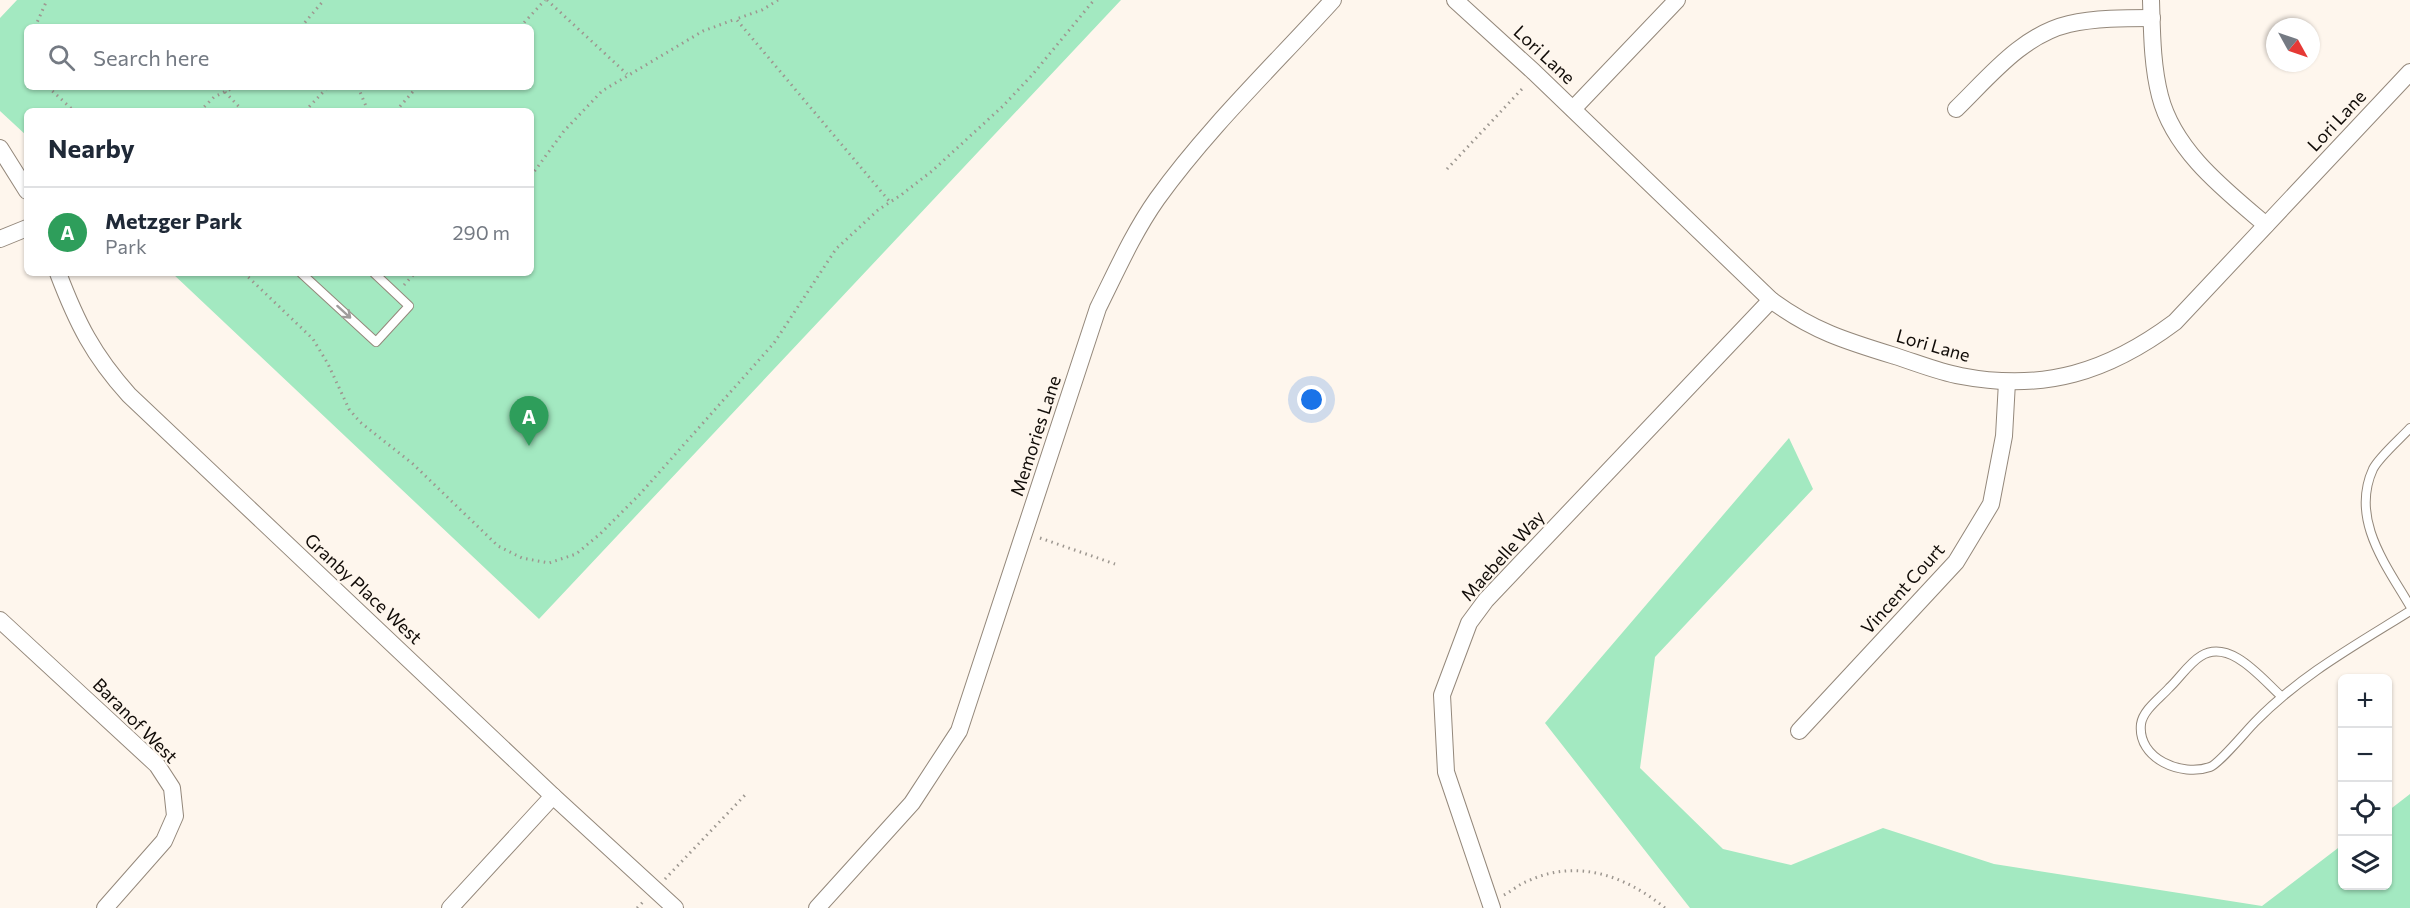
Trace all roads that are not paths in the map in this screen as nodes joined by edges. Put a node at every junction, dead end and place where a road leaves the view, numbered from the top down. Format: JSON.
{"nodes":[{"id":1,"x":1333,"y":0,"type":"edge"},
{"id":2,"x":1455,"y":0,"type":"edge"},
{"id":3,"x":1677,"y":0,"type":"edge"},
{"id":4,"x":2151,"y":0,"type":"edge"},
{"id":5,"x":2152,"y":18,"type":"junction"},
{"id":6,"x":2410,"y":72,"type":"edge"},
{"id":7,"x":1572,"y":109,"type":"junction"},
{"id":8,"x":1956,"y":109,"type":"dead end"},
{"id":9,"x":0,"y":148,"type":"edge"},
{"id":10,"x":24,"y":187,"type":"edge"},
{"id":11,"x":2266,"y":225,"type":"junction"},
{"id":12,"x":24,"y":229,"type":"edge"},
{"id":13,"x":0,"y":239,"type":"edge"},
{"id":14,"x":59,"y":276,"type":"edge"},
{"id":15,"x":304,"y":276,"type":"edge"},
{"id":16,"x":377,"y":276,"type":"edge"},
{"id":17,"x":1771,"y":300,"type":"junction"},
{"id":18,"x":2007,"y":382,"type":"junction"},
{"id":19,"x":2410,"y":428,"type":"edge"},
{"id":20,"x":2410,"y":606,"type":"edge"},
{"id":21,"x":2410,"y":611,"type":"edge"},
{"id":22,"x":0,"y":620,"type":"edge"},
{"id":23,"x":2281,"y":696,"type":"junction"},
{"id":24,"x":1799,"y":731,"type":"dead end"},
{"id":25,"x":553,"y":796,"type":"junction"},
{"id":26,"x":1497,"y":902,"type":"edge"},
{"id":27,"x":110,"y":903,"type":"edge"},
{"id":28,"x":450,"y":908,"type":"edge"},
{"id":29,"x":675,"y":908,"type":"edge"},
{"id":30,"x":817,"y":908,"type":"edge"}],
"edges":[{"from":1,"to":30,"type":"street","name":"Memories Lane"},
{"from":2,"to":7,"type":"street","name":"Lori Lane"},
{"from":3,"to":7,"type":"street"},
{"from":4,"to":5,"type":"street"},
{"from":5,"to":8,"type":"street"},
{"from":5,"to":11,"type":"street"},
{"from":6,"to":11,"type":"street","name":"Lori Lane"},
{"from":7,"to":17,"type":"street","name":"Lori Lane"},
{"from":9,"to":10,"type":"street"},
{"from":11,"to":18,"type":"street","name":"Lori Lane"},
{"from":12,"to":13,"type":"street"},
{"from":14,"to":25,"type":"street","name":"Granby Place West"},
{"from":15,"to":16,"type":"lane","one_way":true},
{"from":17,"to":18,"type":"street","name":"Lori Lane"},
{"from":17,"to":26,"type":"street","name":"Maebelle Way"},
{"from":18,"to":24,"type":"street","name":"Vincent Court"},
{"from":19,"to":20,"type":"lane"},
{"from":21,"to":23,"type":"lane"},
{"from":22,"to":27,"type":"street","name":"Baranof West"},
{"from":23,"to":23,"type":"lane"},
{"from":25,"to":28,"type":"street"},
{"from":25,"to":29,"type":"street","name":"Granby Place West"}]}
